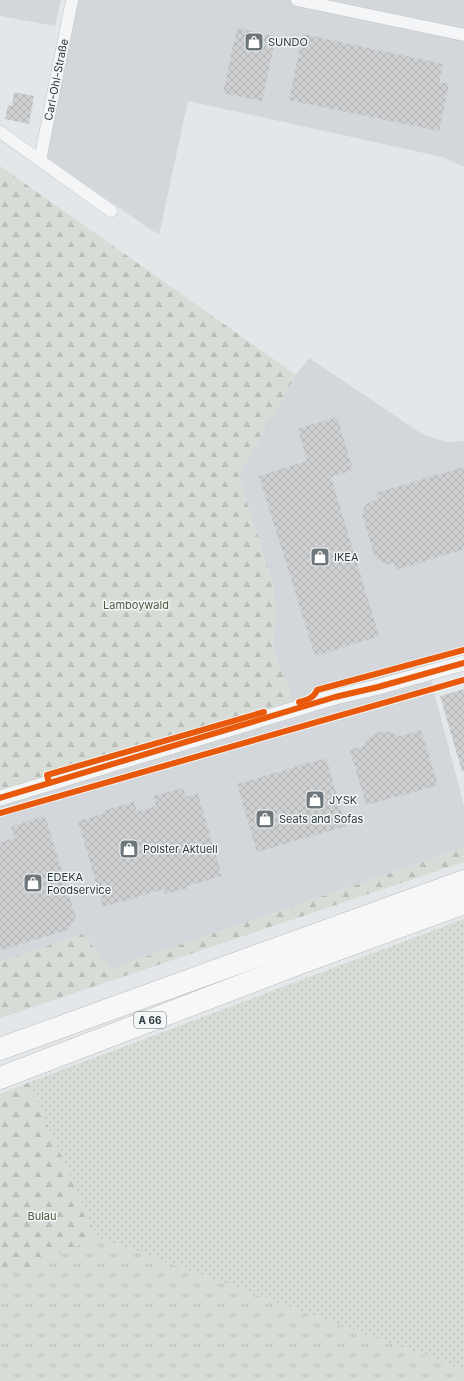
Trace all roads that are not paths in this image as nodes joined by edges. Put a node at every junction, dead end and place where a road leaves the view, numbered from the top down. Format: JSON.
{"nodes":[{"id":1,"x":72,"y":0,"type":"edge"},
{"id":2,"x":296,"y":0,"type":"edge"},
{"id":3,"x":464,"y":35,"type":"edge"},
{"id":4,"x":0,"y":132,"type":"edge"},
{"id":5,"x":40,"y":160,"type":"junction"},
{"id":6,"x":112,"y":211,"type":"dead end"},
{"id":7,"x":464,"y":663,"type":"edge"},
{"id":8,"x":0,"y":798,"type":"edge"},
{"id":9,"x":464,"y":881,"type":"edge"},
{"id":10,"x":464,"y":903,"type":"edge"},
{"id":11,"x":0,"y":1049,"type":"edge"},
{"id":12,"x":0,"y":1078,"type":"edge"}],
"edges":[{"from":1,"to":5,"type":"street","name":"Carl-Ohl-Straße"},
{"from":2,"to":3,"type":"street"},
{"from":4,"to":5,"type":"street"},
{"from":5,"to":6,"type":"street"},
{"from":7,"to":8,"type":"street"},
{"from":9,"to":11,"type":"highway","number":"A 66"},
{"from":10,"to":12,"type":"highway","number":"A 66"}]}
